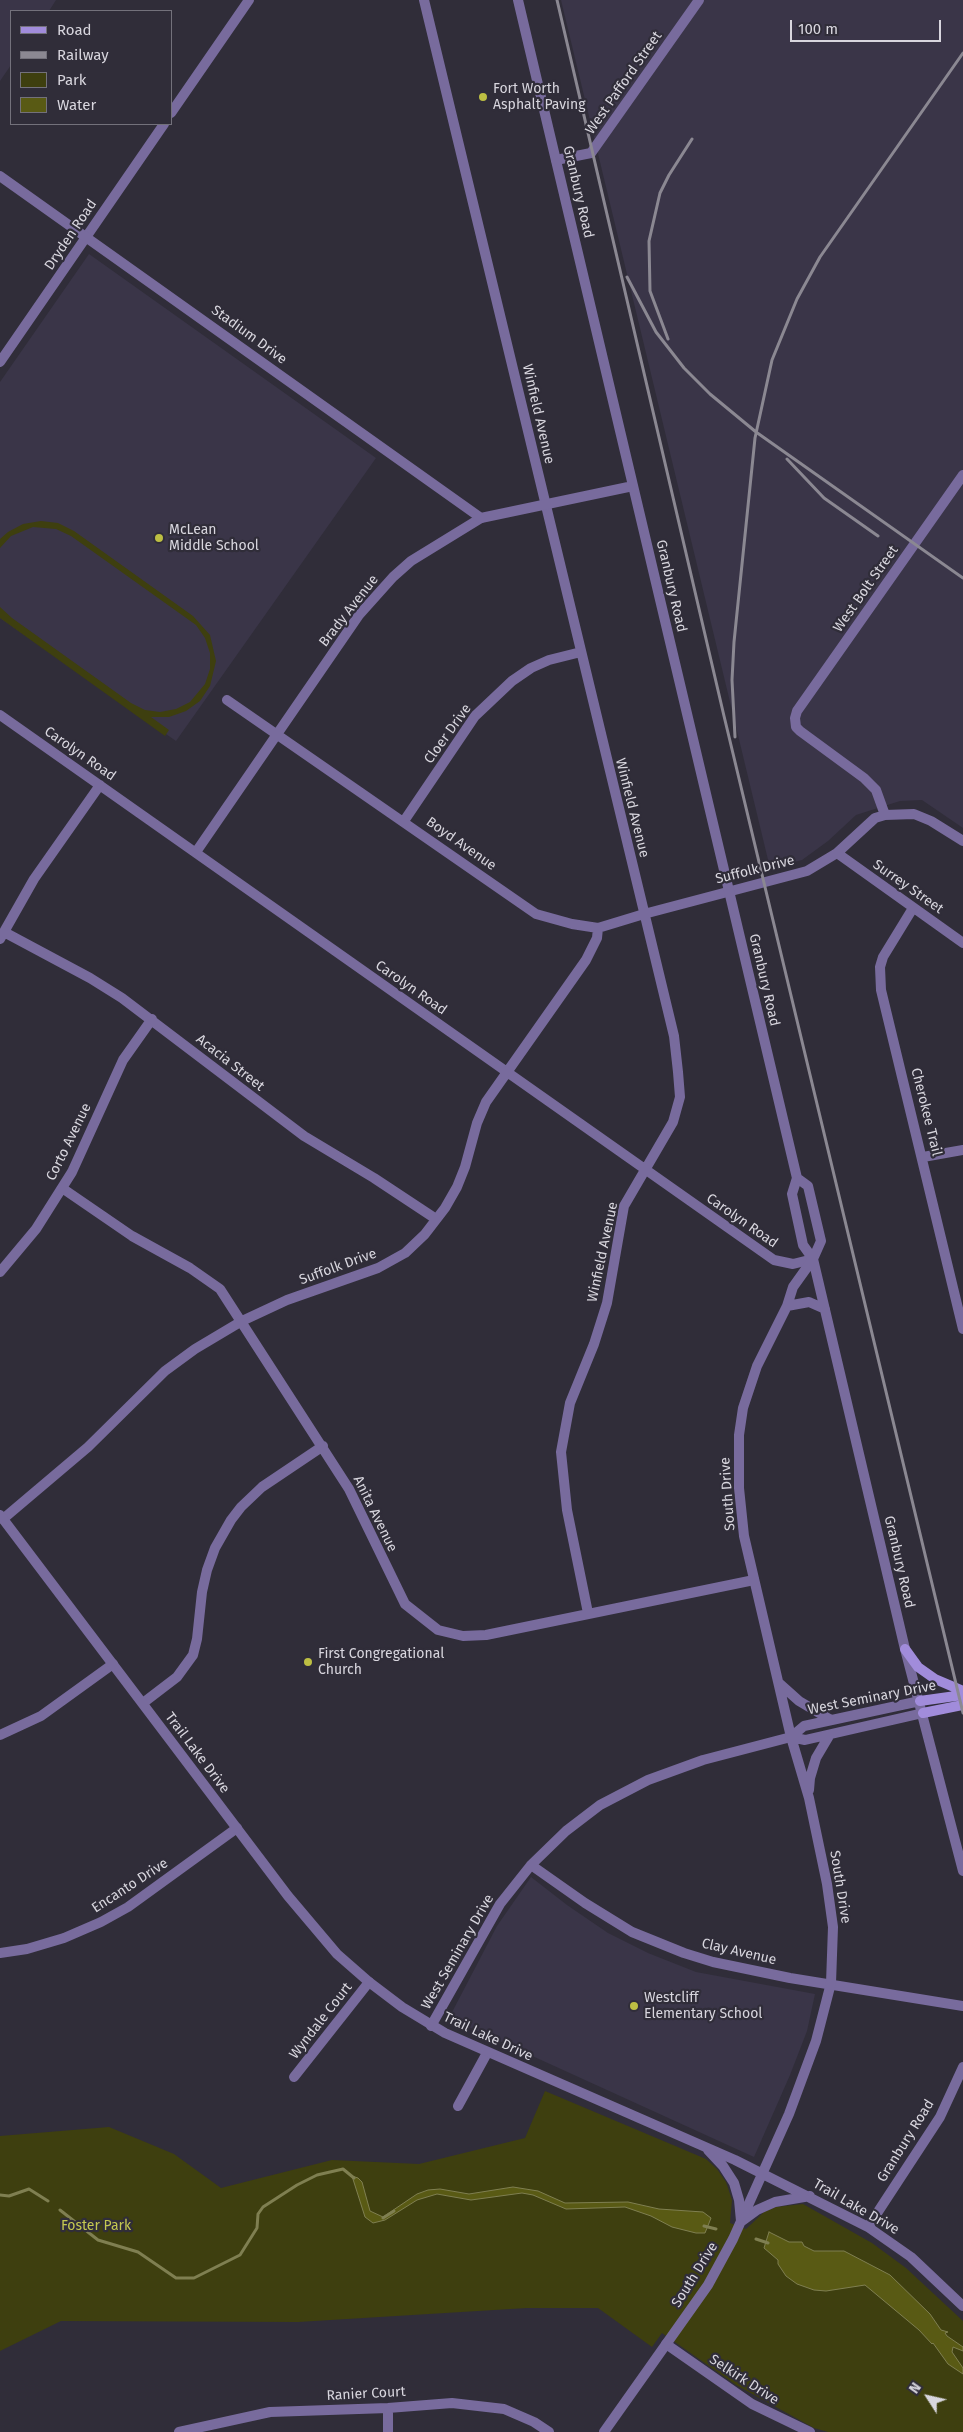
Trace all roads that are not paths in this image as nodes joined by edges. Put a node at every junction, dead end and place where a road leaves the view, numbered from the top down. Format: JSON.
{"nodes":[{"id":1,"x":249,"y":0,"type":"edge"},
{"id":2,"x":424,"y":0,"type":"edge"},
{"id":3,"x":518,"y":0,"type":"edge"},
{"id":4,"x":699,"y":0,"type":"edge"},
{"id":5,"x":172,"y":111,"type":"edge"},
{"id":6,"x":163,"y":125,"type":"edge"},
{"id":7,"x":556,"y":160,"type":"junction"},
{"id":8,"x":0,"y":176,"type":"edge"},
{"id":9,"x":87,"y":236,"type":"junction"},
{"id":10,"x":0,"y":362,"type":"edge"},
{"id":11,"x":963,"y":475,"type":"edge"},
{"id":12,"x":633,"y":486,"type":"junction"},
{"id":13,"x":546,"y":506,"type":"junction"},
{"id":14,"x":482,"y":518,"type":"junction"},
{"id":15,"x":581,"y":652,"type":"junction"},
{"id":16,"x":227,"y":700,"type":"dead end"},
{"id":17,"x":0,"y":715,"type":"edge"},
{"id":18,"x":277,"y":735,"type":"junction"},
{"id":19,"x":100,"y":785,"type":"junction"},
{"id":20,"x":885,"y":815,"type":"junction"},
{"id":21,"x":404,"y":821,"type":"junction"},
{"id":22,"x":963,"y":841,"type":"edge"},
{"id":23,"x":196,"y":852,"type":"junction"},
{"id":24,"x":836,"y":853,"type":"junction"},
{"id":25,"x":729,"y":891,"type":"junction"},
{"id":26,"x":913,"y":908,"type":"junction"},
{"id":27,"x":644,"y":914,"type":"junction"},
{"id":28,"x":598,"y":928,"type":"junction"},
{"id":29,"x":2,"y":935,"type":"edge"},
{"id":30,"x":963,"y":943,"type":"edge"},
{"id":31,"x":152,"y":1019,"type":"junction"},
{"id":32,"x":506,"y":1072,"type":"junction"},
{"id":33,"x":963,"y":1150,"type":"edge"},
{"id":34,"x":923,"y":1157,"type":"junction"},
{"id":35,"x":645,"y":1171,"type":"junction"},
{"id":36,"x":797,"y":1178,"type":"junction"},
{"id":37,"x":62,"y":1188,"type":"junction"},
{"id":38,"x":436,"y":1219,"type":"junction"},
{"id":39,"x":813,"y":1259,"type":"junction"},
{"id":40,"x":0,"y":1272,"type":"edge"},
{"id":41,"x":786,"y":1306,"type":"junction"},
{"id":42,"x":825,"y":1309,"type":"junction"},
{"id":43,"x":242,"y":1321,"type":"junction"},
{"id":44,"x":963,"y":1329,"type":"edge"},
{"id":45,"x":323,"y":1446,"type":"junction"},
{"id":46,"x":1,"y":1517,"type":"edge"},
{"id":47,"x":754,"y":1580,"type":"junction"},
{"id":48,"x":588,"y":1613,"type":"junction"},
{"id":49,"x":905,"y":1649,"type":"junction"},
{"id":50,"x":113,"y":1664,"type":"junction"},
{"id":51,"x":780,"y":1684,"type":"junction"},
{"id":52,"x":963,"y":1693,"type":"edge"},
{"id":53,"x":920,"y":1701,"type":"junction"},
{"id":54,"x":143,"y":1703,"type":"junction"},
{"id":55,"x":963,"y":1705,"type":"edge"},
{"id":56,"x":924,"y":1713,"type":"junction"},
{"id":57,"x":831,"y":1720,"type":"junction"},
{"id":58,"x":0,"y":1735,"type":"edge"},
{"id":59,"x":829,"y":1736,"type":"junction"},
{"id":60,"x":791,"y":1737,"type":"junction"},
{"id":61,"x":809,"y":1798,"type":"junction"},
{"id":62,"x":237,"y":1828,"type":"junction"},
{"id":63,"x":532,"y":1865,"type":"junction"},
{"id":64,"x":963,"y":1871,"type":"edge"},
{"id":65,"x":0,"y":1953,"type":"edge"},
{"id":66,"x":369,"y":1982,"type":"junction"},
{"id":67,"x":831,"y":1983,"type":"junction"},
{"id":68,"x":963,"y":2006,"type":"edge"},
{"id":69,"x":431,"y":2026,"type":"junction"},
{"id":70,"x":487,"y":2053,"type":"junction"},
{"id":71,"x":963,"y":2067,"type":"edge"},
{"id":72,"x":294,"y":2077,"type":"dead end"},
{"id":73,"x":458,"y":2106,"type":"dead end"},
{"id":74,"x":706,"y":2147,"type":"junction"},
{"id":75,"x":762,"y":2172,"type":"junction"},
{"id":76,"x":810,"y":2196,"type":"junction"},
{"id":77,"x":741,"y":2222,"type":"junction"},
{"id":78,"x":868,"y":2227,"type":"junction"},
{"id":79,"x":963,"y":2306,"type":"edge"},
{"id":80,"x":666,"y":2344,"type":"junction"},
{"id":81,"x":388,"y":2408,"type":"junction"},
{"id":82,"x":806,"y":2431,"type":"edge"},
{"id":83,"x":180,"y":2432,"type":"edge"},
{"id":84,"x":388,"y":2432,"type":"edge"},
{"id":85,"x":549,"y":2432,"type":"edge"},
{"id":86,"x":604,"y":2432,"type":"edge"}],
"edges":[{"from":1,"to":5,"type":"street"},
{"from":2,"to":13,"type":"street","name":"Winfield Avenue"},
{"from":3,"to":7,"type":"street","name":"Granbury Road"},
{"from":4,"to":7,"type":"street","name":"West Pafford Street"},
{"from":6,"to":9,"type":"street","name":"Dryden Road"},
{"from":7,"to":12,"type":"street","name":"Granbury Road"},
{"from":8,"to":9,"type":"street","name":"Stadium Drive"},
{"from":9,"to":10,"type":"street","name":"Dryden Road"},
{"from":9,"to":14,"type":"street","name":"Stadium Drive"},
{"from":11,"to":20,"type":"street","name":"West Bolt Street"},
{"from":12,"to":13,"type":"street","name":"Brady Avenue"},
{"from":12,"to":25,"type":"street","name":"Granbury Road"},
{"from":13,"to":14,"type":"street","name":"Brady Avenue"},
{"from":13,"to":15,"type":"street","name":"Winfield Avenue"},
{"from":14,"to":18,"type":"street","name":"Brady Avenue"},
{"from":15,"to":21,"type":"street","name":"Cloer Drive"},
{"from":15,"to":27,"type":"street","name":"Winfield Avenue"},
{"from":16,"to":18,"type":"street","name":"Boyd Avenue"},
{"from":17,"to":19,"type":"street","name":"Carolyn Road"},
{"from":18,"to":21,"type":"street","name":"Boyd Avenue"},
{"from":18,"to":23,"type":"street","name":"Brady Avenue"},
{"from":19,"to":23,"type":"street","name":"Carolyn Road"},
{"from":19,"to":29,"type":"street"},
{"from":20,"to":22,"type":"street"},
{"from":20,"to":24,"type":"street","name":"Suffolk Drive"},
{"from":21,"to":28,"type":"street","name":"Boyd Avenue"},
{"from":23,"to":32,"type":"street","name":"Carolyn Road"},
{"from":24,"to":25,"type":"street","name":"Suffolk Drive"},
{"from":24,"to":26,"type":"street","name":"Surrey Street"},
{"from":25,"to":27,"type":"street","name":"Suffolk Drive"},
{"from":25,"to":36,"type":"street","name":"Granbury Road"},
{"from":26,"to":30,"type":"street","name":"Surrey Street"},
{"from":26,"to":34,"type":"street","name":"Cherokee Trail"},
{"from":27,"to":28,"type":"street","name":"Boyd Avenue"},
{"from":27,"to":35,"type":"street","name":"Winfield Avenue"},
{"from":28,"to":32,"type":"street","name":"Suffolk Drive"},
{"from":29,"to":31,"type":"street","name":"Acacia Street"},
{"from":31,"to":37,"type":"street","name":"Corto Avenue"},
{"from":31,"to":38,"type":"street","name":"Acacia Street"},
{"from":32,"to":35,"type":"street","name":"Carolyn Road"},
{"from":32,"to":38,"type":"street","name":"Suffolk Drive"},
{"from":33,"to":34,"type":"street"},
{"from":34,"to":44,"type":"street","name":"Cherokee Trail"},
{"from":35,"to":39,"type":"street","name":"Carolyn Road"},
{"from":35,"to":48,"type":"street","name":"Winfield Avenue"},
{"from":36,"to":39,"type":"street","name":"Granbury Road"},
{"from":36,"to":39,"type":"street","name":"Granbury Road"},
{"from":37,"to":40,"type":"street","name":"Corto Avenue"},
{"from":37,"to":43,"type":"street","name":"Anita Avenue"},
{"from":38,"to":43,"type":"street","name":"Suffolk Drive"},
{"from":39,"to":41,"type":"street","name":"South Drive"},
{"from":39,"to":42,"type":"street","name":"Granbury Road"},
{"from":41,"to":42,"type":"street"},
{"from":41,"to":47,"type":"street","name":"South Drive"},
{"from":42,"to":49,"type":"street","name":"Granbury Road"},
{"from":43,"to":45,"type":"street","name":"Anita Avenue"},
{"from":43,"to":46,"type":"street","name":"Suffolk Drive"},
{"from":45,"to":48,"type":"street","name":"Anita Avenue"},
{"from":45,"to":54,"type":"street"},
{"from":46,"to":50,"type":"street","name":"Trail Lake Drive"},
{"from":47,"to":48,"type":"street","name":"Anita Avenue"},
{"from":47,"to":51,"type":"street","name":"South Drive"},
{"from":49,"to":52,"type":"main road"},
{"from":49,"to":53,"type":"street","name":"Granbury Road"},
{"from":50,"to":54,"type":"street","name":"Trail Lake Drive"},
{"from":50,"to":58,"type":"street"},
{"from":51,"to":57,"type":"street"},
{"from":51,"to":60,"type":"street","name":"South Drive"},
{"from":52,"to":53,"type":"main road","name":"West Seminary Drive"},
{"from":53,"to":56,"type":"street","name":"Granbury Road"},
{"from":53,"to":57,"type":"street","name":"West Seminary Drive"},
{"from":54,"to":62,"type":"street","name":"Trail Lake Drive"},
{"from":55,"to":56,"type":"main road","name":"West Seminary Drive"},
{"from":56,"to":59,"type":"street","name":"West Seminary Drive"},
{"from":56,"to":64,"type":"street","name":"Granbury Road"},
{"from":57,"to":60,"type":"street","name":"West Seminary Drive"},
{"from":59,"to":60,"type":"street","name":"West Seminary Drive"},
{"from":59,"to":61,"type":"street"},
{"from":60,"to":61,"type":"street","name":"South Drive"},
{"from":60,"to":63,"type":"street","name":"West Seminary Drive"},
{"from":61,"to":67,"type":"street","name":"South Drive"},
{"from":62,"to":65,"type":"street","name":"Encanto Drive"},
{"from":62,"to":66,"type":"street","name":"Trail Lake Drive"},
{"from":63,"to":67,"type":"street","name":"Clay Avenue"},
{"from":63,"to":69,"type":"street","name":"West Seminary Drive"},
{"from":66,"to":69,"type":"street","name":"Trail Lake Drive"},
{"from":66,"to":72,"type":"street","name":"Wyndale Court"},
{"from":67,"to":68,"type":"street","name":"Clay Avenue"},
{"from":67,"to":75,"type":"street","name":"South Drive"},
{"from":69,"to":70,"type":"street","name":"Trail Lake Drive"},
{"from":70,"to":73,"type":"street"},
{"from":70,"to":74,"type":"street","name":"Trail Lake Drive"},
{"from":71,"to":78,"type":"street","name":"Granbury Road"},
{"from":74,"to":75,"type":"street","name":"Trail Lake Drive"},
{"from":74,"to":77,"type":"street"},
{"from":75,"to":76,"type":"street","name":"Trail Lake Drive"},
{"from":75,"to":77,"type":"street","name":"South Drive"},
{"from":76,"to":77,"type":"street"},
{"from":76,"to":78,"type":"street","name":"Trail Lake Drive"},
{"from":77,"to":80,"type":"street","name":"South Drive"},
{"from":78,"to":79,"type":"street","name":"Trail Lake Drive"},
{"from":80,"to":82,"type":"street","name":"Selkirk Drive"},
{"from":80,"to":86,"type":"street","name":"South Drive"},
{"from":81,"to":83,"type":"street","name":"Ranier Court"},
{"from":81,"to":84,"type":"street"},
{"from":81,"to":85,"type":"street","name":"Ranier Court"}]}
